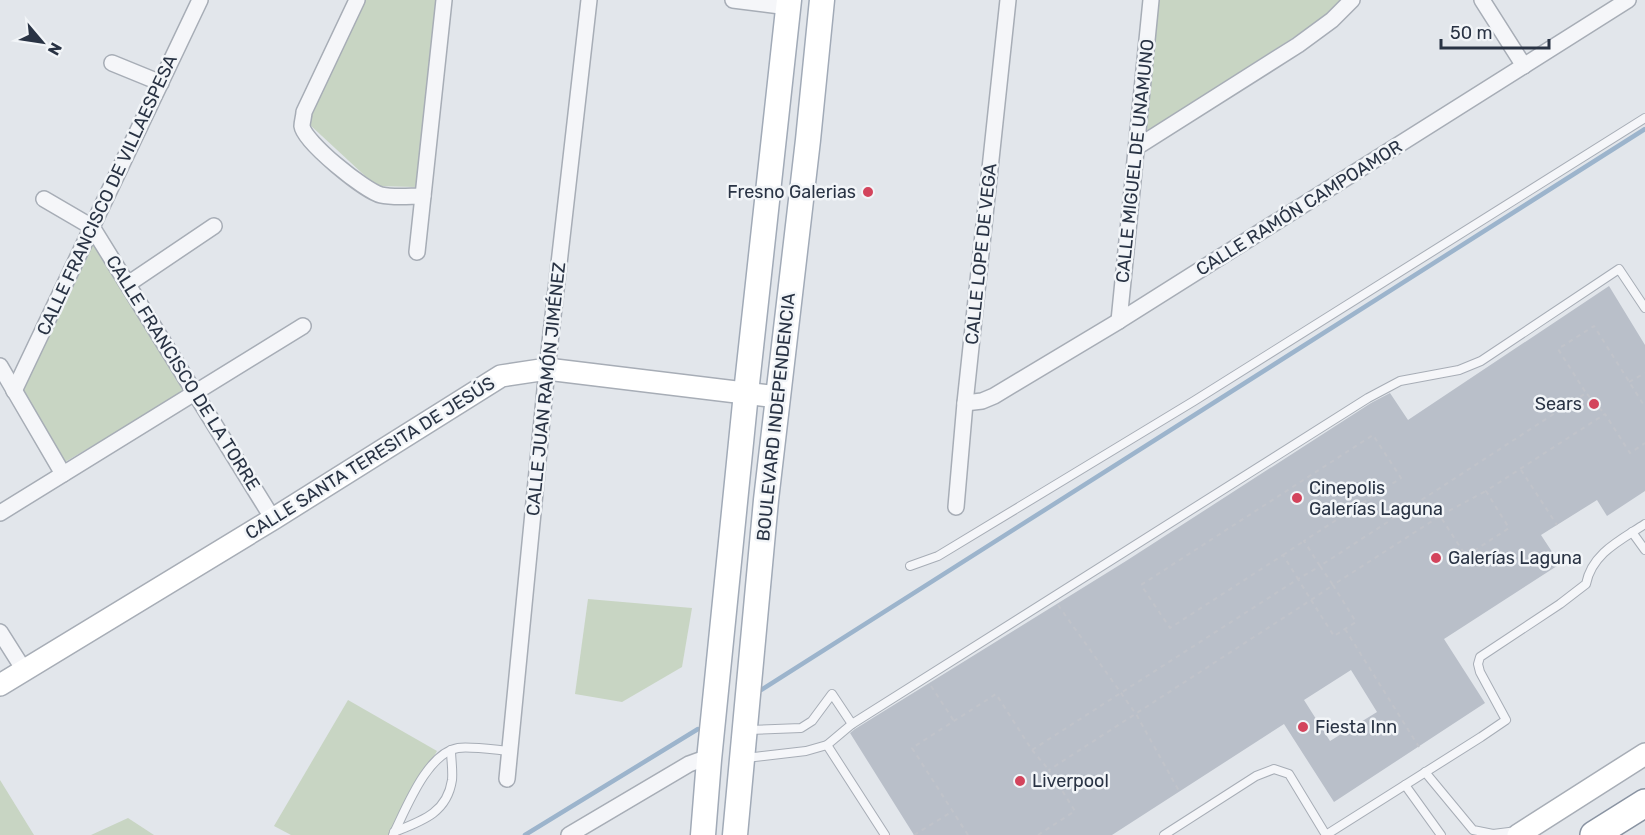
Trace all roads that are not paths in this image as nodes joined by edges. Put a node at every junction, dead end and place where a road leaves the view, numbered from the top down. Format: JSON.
{"nodes":[{"id":1,"x":200,"y":0,"type":"edge"},
{"id":2,"x":357,"y":0,"type":"edge"},
{"id":3,"x":444,"y":0,"type":"edge"},
{"id":4,"x":589,"y":0,"type":"edge"},
{"id":5,"x":733,"y":0,"type":"edge"},
{"id":6,"x":822,"y":0,"type":"edge"},
{"id":7,"x":1008,"y":0,"type":"edge"},
{"id":8,"x":1151,"y":0,"type":"edge"},
{"id":9,"x":1352,"y":0,"type":"edge"},
{"id":10,"x":1482,"y":0,"type":"edge"},
{"id":11,"x":1628,"y":0,"type":"edge"},
{"id":12,"x":788,"y":4,"type":"edge"},
{"id":13,"x":112,"y":63,"type":"dead end"},
{"id":14,"x":1524,"y":66,"type":"junction"},
{"id":15,"x":161,"y":83,"type":"junction"},
{"id":16,"x":1645,"y":118,"type":"edge"},
{"id":17,"x":808,"y":140,"type":"junction"},
{"id":18,"x":1137,"y":147,"type":"junction"},
{"id":19,"x":423,"y":196,"type":"junction"},
{"id":20,"x":44,"y":199,"type":"dead end"},
{"id":21,"x":214,"y":226,"type":"dead end"},
{"id":22,"x":92,"y":227,"type":"junction"},
{"id":23,"x":417,"y":252,"type":"dead end"},
{"id":24,"x":128,"y":284,"type":"junction"},
{"id":25,"x":1645,"y":308,"type":"edge"},
{"id":26,"x":1119,"y":321,"type":"junction"},
{"id":27,"x":303,"y":326,"type":"dead end"},
{"id":28,"x":0,"y":366,"type":"edge"},
{"id":29,"x":547,"y":369,"type":"junction"},
{"id":30,"x":14,"y":391,"type":"junction"},
{"id":31,"x":195,"y":393,"type":"junction"},
{"id":32,"x":746,"y":393,"type":"junction"},
{"id":33,"x":778,"y":397,"type":"junction"},
{"id":34,"x":965,"y":403,"type":"junction"},
{"id":35,"x":63,"y":474,"type":"junction"},
{"id":36,"x":956,"y":507,"type":"dead end"},
{"id":37,"x":0,"y":513,"type":"edge"},
{"id":38,"x":273,"y":519,"type":"junction"},
{"id":39,"x":1645,"y":524,"type":"edge"},
{"id":40,"x":1632,"y":532,"type":"junction"},
{"id":41,"x":1645,"y":550,"type":"edge"},
{"id":42,"x":910,"y":566,"type":"dead end"},
{"id":43,"x":724,"y":614,"type":"junction"},
{"id":44,"x":0,"y":632,"type":"edge"},
{"id":45,"x":24,"y":670,"type":"junction"},
{"id":46,"x":0,"y":685,"type":"edge"},
{"id":47,"x":746,"y":704,"type":"junction"},
{"id":48,"x":852,"y":724,"type":"junction"},
{"id":49,"x":745,"y":730,"type":"junction"},
{"id":50,"x":827,"y":745,"type":"junction"},
{"id":51,"x":451,"y":750,"type":"junction"},
{"id":52,"x":510,"y":751,"type":"junction"},
{"id":53,"x":1645,"y":754,"type":"edge"},
{"id":54,"x":742,"y":759,"type":"junction"},
{"id":55,"x":709,"y":760,"type":"junction"},
{"id":56,"x":1425,"y":772,"type":"junction"},
{"id":57,"x":507,"y":779,"type":"dead end"},
{"id":58,"x":1405,"y":784,"type":"junction"},
{"id":59,"x":1645,"y":803,"type":"edge"},
{"id":60,"x":738,"y":829,"type":"edge"},
{"id":61,"x":1524,"y":831,"type":"edge"},
{"id":62,"x":393,"y":834,"type":"edge"},
{"id":63,"x":569,"y":835,"type":"edge"},
{"id":64,"x":703,"y":835,"type":"edge"},
{"id":65,"x":885,"y":835,"type":"edge"},
{"id":66,"x":1164,"y":835,"type":"edge"},
{"id":67,"x":1441,"y":835,"type":"edge"},
{"id":68,"x":1594,"y":835,"type":"edge"}],
"edges":[{"from":1,"to":15,"type":"street","name":"CALLE FRANCISCO DE VILLAESPESA"},
{"from":2,"to":19,"type":"street"},
{"from":3,"to":19,"type":"street"},
{"from":4,"to":29,"type":"street","name":"CALLE JUAN RAMÓN JIMÉNEZ"},
{"from":5,"to":12,"type":"street"},
{"from":6,"to":17,"type":"main road","name":"BOULEVARD INDEPENDENCIA"},
{"from":7,"to":34,"type":"street","name":"CALLE LOPE DE VEGA"},
{"from":8,"to":18,"type":"street","name":"CALLE MIGUEL DE UNAMUNO"},
{"from":9,"to":18,"type":"street"},
{"from":10,"to":14,"type":"street"},
{"from":11,"to":14,"type":"street","name":"CALLE RAMÓN CAMPOAMOR"},
{"from":12,"to":17,"type":"main road"},
{"from":12,"to":32,"type":"main road","name":"BOULEVARD INDEPENDENCIA"},
{"from":13,"to":15,"type":"street"},
{"from":14,"to":26,"type":"street","name":"CALLE RAMÓN CAMPOAMOR"},
{"from":15,"to":22,"type":"street","name":"CALLE FRANCISCO DE VILLAESPESA"},
{"from":16,"to":42,"type":"lane"},
{"from":17,"to":33,"type":"main road","name":"BOULEVARD INDEPENDENCIA"},
{"from":18,"to":26,"type":"street","name":"CALLE MIGUEL DE UNAMUNO"},
{"from":19,"to":23,"type":"street"},
{"from":20,"to":22,"type":"street"},
{"from":21,"to":24,"type":"street"},
{"from":22,"to":24,"type":"street","name":"CALLE FRANCISCO DE LA TORRE"},
{"from":22,"to":30,"type":"street","name":"CALLE FRANCISCO DE VILLAESPESA"},
{"from":24,"to":31,"type":"street","name":"CALLE FRANCISCO DE LA TORRE"},
{"from":25,"to":48,"type":"lane"},
{"from":26,"to":34,"type":"street","name":"CALLE RAMÓN CAMPOAMOR"},
{"from":27,"to":31,"type":"street"},
{"from":28,"to":30,"type":"street"},
{"from":29,"to":32,"type":"street","name":"CALLE SANTA TERESITA DE JESÚS"},
{"from":29,"to":38,"type":"street","name":"CALLE SANTA TERESITA DE JESÚS"},
{"from":29,"to":52,"type":"street","name":"CALLE JUAN RAMÓN JIMÉNEZ"},
{"from":30,"to":35,"type":"street"},
{"from":31,"to":35,"type":"street"},
{"from":31,"to":38,"type":"street","name":"CALLE FRANCISCO DE LA TORRE"},
{"from":32,"to":33,"type":"street","name":"CALLE SANTA TERESITA DE JESÚS"},
{"from":32,"to":43,"type":"main road","name":"BOULEVARD INDEPENDENCIA"},
{"from":33,"to":47,"type":"main road","name":"BOULEVARD INDEPENDENCIA"},
{"from":34,"to":36,"type":"street","name":"CALLE LOPE DE VEGA"},
{"from":35,"to":37,"type":"street"},
{"from":38,"to":45,"type":"street","name":"CALLE SANTA TERESITA DE JESÚS"},
{"from":39,"to":40,"type":"lane"},
{"from":40,"to":41,"type":"lane"},
{"from":40,"to":56,"type":"lane"},
{"from":43,"to":47,"type":"main road"},
{"from":43,"to":55,"type":"main road","name":"BOULEVARD INDEPENDENCIA"},
{"from":44,"to":45,"type":"street"},
{"from":45,"to":46,"type":"street","name":"CALLE SANTA TERESITA DE JESÚS"},
{"from":47,"to":49,"type":"main road","name":"BOULEVARD INDEPENDENCIA"},
{"from":48,"to":49,"type":"lane"},
{"from":48,"to":50,"type":"lane"},
{"from":49,"to":54,"type":"main road","name":"BOULEVARD INDEPENDENCIA"},
{"from":50,"to":54,"type":"lane"},
{"from":50,"to":65,"type":"lane"},
{"from":51,"to":52,"type":"lane"},
{"from":51,"to":62,"type":"lane"},
{"from":51,"to":62,"type":"lane"},
{"from":52,"to":57,"type":"street","name":"CALLE JUAN RAMÓN JIMÉNEZ"},
{"from":53,"to":61,"type":"street"},
{"from":54,"to":60,"type":"main road","name":"BOULEVARD INDEPENDENCIA"},
{"from":55,"to":63,"type":"street"},
{"from":55,"to":64,"type":"main road","name":"BOULEVARD INDEPENDENCIA"},
{"from":56,"to":58,"type":"lane"},
{"from":56,"to":61,"type":"lane"},
{"from":58,"to":66,"type":"lane"},
{"from":58,"to":67,"type":"lane"},
{"from":59,"to":68,"type":"highway"}]}
